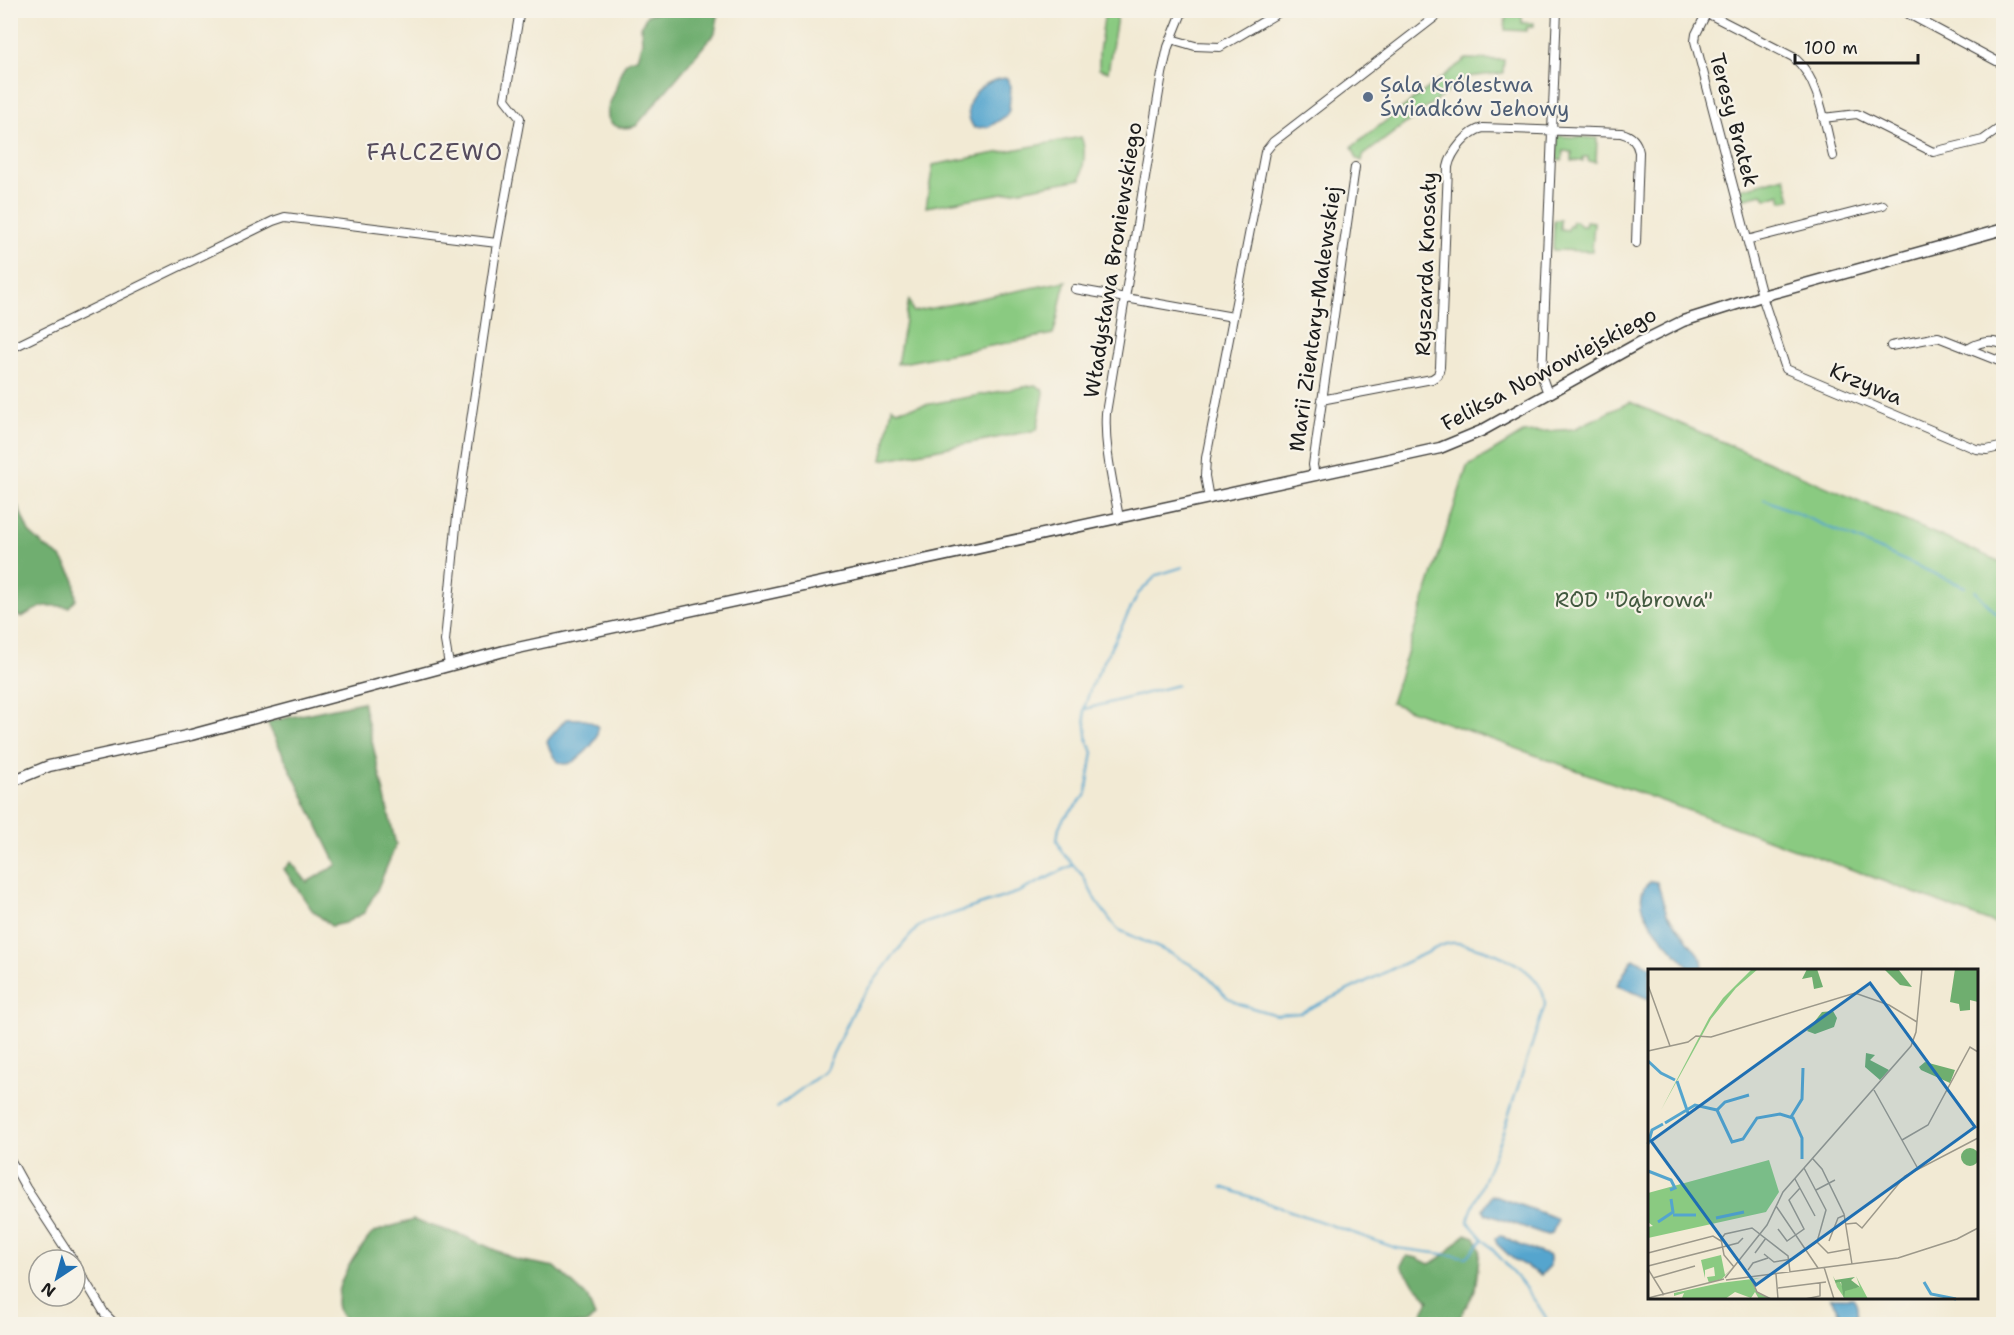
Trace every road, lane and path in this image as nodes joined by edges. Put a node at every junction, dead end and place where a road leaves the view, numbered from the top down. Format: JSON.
{"nodes":[{"id":1,"x":520,"y":10,"type":"edge"},
{"id":2,"x":1183,"y":10,"type":"edge"},
{"id":3,"x":1283,"y":10,"type":"edge"},
{"id":4,"x":1444,"y":10,"type":"edge"},
{"id":5,"x":1557,"y":10,"type":"edge"},
{"id":6,"x":1901,"y":10,"type":"edge"},
{"id":7,"x":1706,"y":11,"type":"edge"},
{"id":8,"x":1171,"y":39,"type":"junction"},
{"id":9,"x":2004,"y":65,"type":"edge"},
{"id":10,"x":1823,"y":118,"type":"junction"},
{"id":11,"x":1552,"y":129,"type":"junction"},
{"id":12,"x":1997,"y":130,"type":"dead end"},
{"id":13,"x":1833,"y":156,"type":"dead end"},
{"id":14,"x":1355,"y":167,"type":"dead end"},
{"id":15,"x":1882,"y":205,"type":"dead end"},
{"id":16,"x":2004,"y":229,"type":"edge"},
{"id":17,"x":1747,"y":240,"type":"junction"},
{"id":18,"x":497,"y":243,"type":"junction"},
{"id":19,"x":1636,"y":243,"type":"dead end"},
{"id":20,"x":1076,"y":289,"type":"dead end"},
{"id":21,"x":1762,"y":296,"type":"junction"},
{"id":22,"x":1124,"y":298,"type":"junction"},
{"id":23,"x":1233,"y":317,"type":"junction"},
{"id":24,"x":2004,"y":345,"type":"edge"},
{"id":25,"x":1891,"y":346,"type":"dead end"},
{"id":26,"x":10,"y":349,"type":"edge"},
{"id":27,"x":1968,"y":349,"type":"junction"},
{"id":28,"x":2004,"y":362,"type":"edge"},
{"id":29,"x":1548,"y":394,"type":"junction"},
{"id":30,"x":1321,"y":400,"type":"junction"},
{"id":31,"x":2004,"y":446,"type":"edge"},
{"id":32,"x":1315,"y":476,"type":"junction"},
{"id":33,"x":1209,"y":499,"type":"junction"},
{"id":34,"x":1119,"y":518,"type":"junction"},
{"id":35,"x":449,"y":665,"type":"junction"},
{"id":36,"x":10,"y":782,"type":"edge"},
{"id":37,"x":10,"y":1159,"type":"edge"},
{"id":38,"x":65,"y":1248,"type":"edge"},
{"id":39,"x":87,"y":1284,"type":"edge"},
{"id":40,"x":115,"y":1324,"type":"edge"}],
"edges":[{"from":1,"to":18,"type":"street"},
{"from":2,"to":8,"type":"street","name":"Władysława Broniewskiego"},
{"from":3,"to":8,"type":"street"},
{"from":4,"to":23,"type":"street"},
{"from":5,"to":11,"type":"street"},
{"from":6,"to":9,"type":"street"},
{"from":7,"to":10,"type":"street"},
{"from":7,"to":17,"type":"street","name":"Teresy Bratek"},
{"from":8,"to":22,"type":"street","name":"Władysława Broniewskiego"},
{"from":10,"to":12,"type":"street"},
{"from":10,"to":13,"type":"street"},
{"from":11,"to":19,"type":"street","name":"Ryszarda Knosały"},
{"from":11,"to":29,"type":"street"},
{"from":11,"to":30,"type":"street","name":"Ryszarda Knosały"},
{"from":14,"to":30,"type":"street","name":"Marii Zientary-Malewskiej"},
{"from":15,"to":17,"type":"street"},
{"from":16,"to":21,"type":"street","name":"Feliksa Nowowiejskiego"},
{"from":17,"to":21,"type":"street","name":"Teresy Bratek"},
{"from":18,"to":26,"type":"street"},
{"from":18,"to":35,"type":"street"},
{"from":20,"to":22,"type":"street"},
{"from":21,"to":29,"type":"street","name":"Feliksa Nowowiejskiego"},
{"from":21,"to":31,"type":"street","name":"Krzywa"},
{"from":22,"to":23,"type":"street"},
{"from":22,"to":34,"type":"street","name":"Władysława Broniewskiego"},
{"from":23,"to":33,"type":"street"},
{"from":24,"to":27,"type":"street"},
{"from":25,"to":27,"type":"street"},
{"from":27,"to":28,"type":"street"},
{"from":29,"to":32,"type":"street","name":"Feliksa Nowowiejskiego"},
{"from":30,"to":32,"type":"street","name":"Marii Zientary-Malewskiej"},
{"from":32,"to":33,"type":"street","name":"Feliksa Nowowiejskiego"},
{"from":33,"to":34,"type":"street","name":"Feliksa Nowowiejskiego"},
{"from":34,"to":35,"type":"street","name":"Feliksa Nowowiejskiego"},
{"from":35,"to":36,"type":"street","name":"Feliksa Nowowiejskiego"},
{"from":37,"to":38,"type":"street"},
{"from":39,"to":40,"type":"street"}]}
